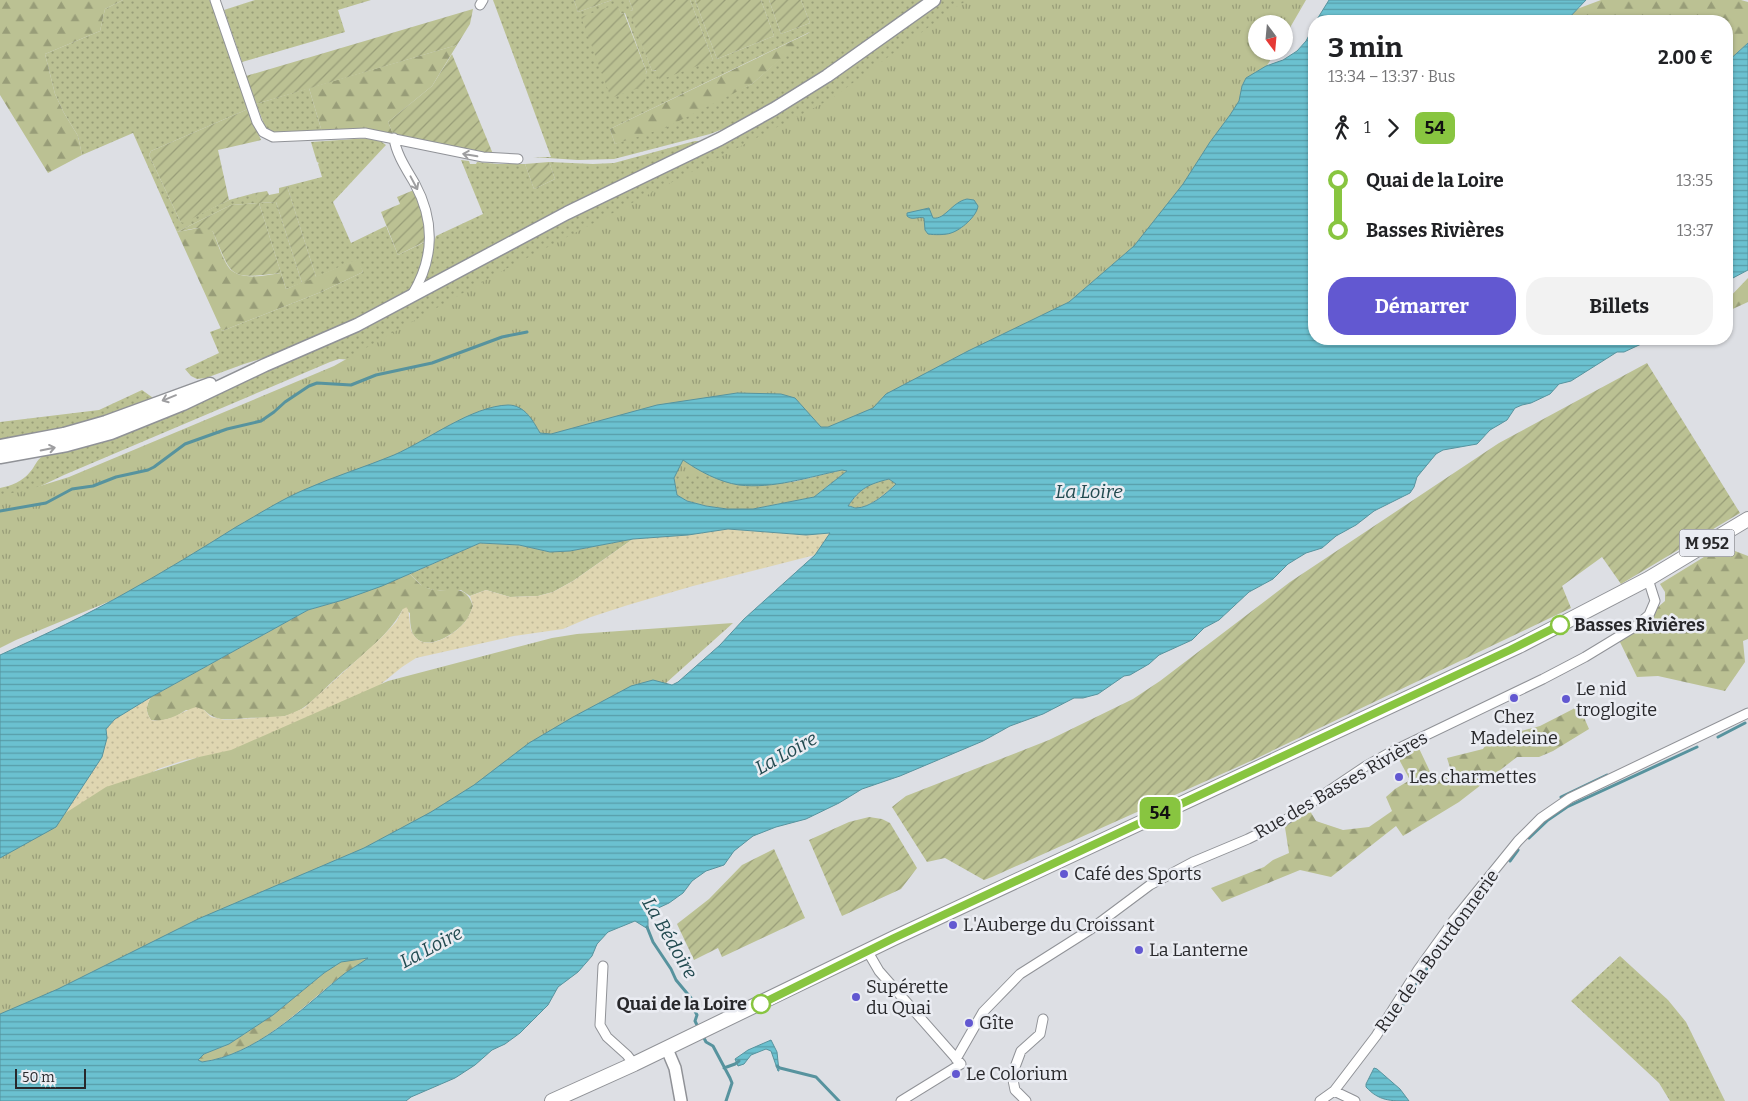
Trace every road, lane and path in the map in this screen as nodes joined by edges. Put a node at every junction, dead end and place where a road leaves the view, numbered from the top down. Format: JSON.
{"nodes":[{"id":1,"x":215,"y":0,"type":"edge"},
{"id":2,"x":934,"y":0,"type":"edge"},
{"id":3,"x":394,"y":138,"type":"junction"},
{"id":4,"x":518,"y":159,"type":"dead end"},
{"id":5,"x":410,"y":298,"type":"junction"},
{"id":6,"x":265,"y":366,"type":"junction"},
{"id":7,"x":0,"y":446,"type":"edge"},
{"id":8,"x":0,"y":458,"type":"edge"},
{"id":9,"x":1748,"y":519,"type":"edge"},
{"id":10,"x":1648,"y":579,"type":"junction"},
{"id":11,"x":1748,"y":713,"type":"edge"},
{"id":12,"x":873,"y":949,"type":"junction"},
{"id":13,"x":603,"y":966,"type":"dead end"},
{"id":14,"x":1043,"y":1019,"type":"dead end"},
{"id":15,"x":667,"y":1048,"type":"junction"},
{"id":16,"x":958,"y":1062,"type":"junction"},
{"id":17,"x":634,"y":1064,"type":"junction"},
{"id":18,"x":1334,"y":1091,"type":"junction"},
{"id":19,"x":552,"y":1101,"type":"edge"},
{"id":20,"x":681,"y":1101,"type":"edge"},
{"id":21,"x":901,"y":1101,"type":"edge"},
{"id":22,"x":1026,"y":1101,"type":"edge"},
{"id":23,"x":1320,"y":1101,"type":"edge"},
{"id":24,"x":1356,"y":1101,"type":"edge"}],
"edges":[{"from":1,"to":3,"type":"street"},
{"from":2,"to":5,"type":"main road"},
{"from":4,"to":3,"type":"street","one_way":true},
{"from":3,"to":5,"type":"street","one_way":true},
{"from":5,"to":6,"type":"main road"},
{"from":6,"to":7,"type":"main road","one_way":true},
{"from":8,"to":6,"type":"main road","one_way":true},
{"from":9,"to":10,"type":"main road","number":"M 952"},
{"from":10,"to":12,"type":"main road","number":"M 952"},
{"from":10,"to":16,"type":"street","name":"Rue des Basses Rivières"},
{"from":11,"to":18,"type":"street","name":"Rue de la Bourdonnerie"},
{"from":12,"to":15,"type":"main road","number":"M 952"},
{"from":12,"to":16,"type":"street"},
{"from":13,"to":17,"type":"street"},
{"from":14,"to":22,"type":"street"},
{"from":15,"to":17,"type":"main road","number":"M 952"},
{"from":15,"to":20,"type":"street"},
{"from":16,"to":21,"type":"street"},
{"from":17,"to":19,"type":"main road","number":"M 952"},
{"from":18,"to":23,"type":"street","name":"Rue de la Bourdonnerie"},
{"from":18,"to":24,"type":"street"}]}
